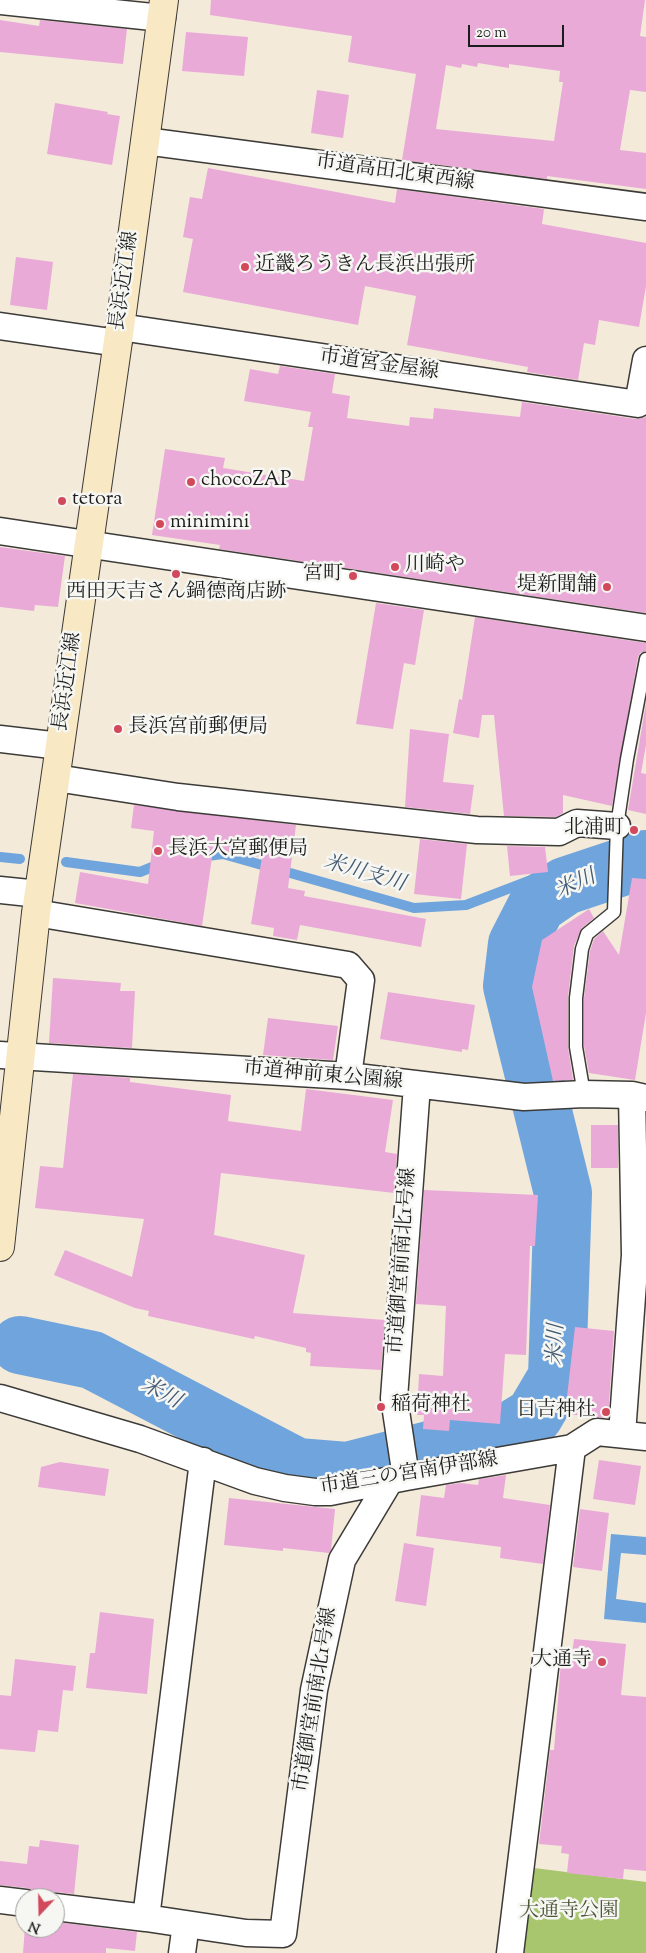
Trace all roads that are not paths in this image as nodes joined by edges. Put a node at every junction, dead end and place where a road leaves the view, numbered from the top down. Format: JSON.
{"nodes":[{"id":1,"x":0,"y":0,"type":"edge"},
{"id":2,"x":163,"y":9,"type":"edge"},
{"id":3,"x":145,"y":141,"type":"junction"},
{"id":4,"x":646,"y":207,"type":"edge"},
{"id":5,"x":0,"y":326,"type":"edge"},
{"id":6,"x":119,"y":335,"type":"junction"},
{"id":7,"x":646,"y":360,"type":"edge"},
{"id":8,"x":0,"y":531,"type":"edge"},
{"id":9,"x":88,"y":544,"type":"junction"},
{"id":10,"x":646,"y":628,"type":"edge"},
{"id":11,"x":646,"y":659,"type":"edge"},
{"id":12,"x":0,"y":739,"type":"edge"},
{"id":13,"x":60,"y":746,"type":"junction"},
{"id":14,"x":56,"y":778,"type":"junction"},
{"id":15,"x":617,"y":831,"type":"junction"},
{"id":16,"x":0,"y":890,"type":"edge"},
{"id":17,"x":38,"y":904,"type":"junction"},
{"id":18,"x":10,"y":1055,"type":"edge"},
{"id":19,"x":348,"y":1076,"type":"junction"},
{"id":20,"x":417,"y":1085,"type":"junction"},
{"id":21,"x":584,"y":1094,"type":"junction"},
{"id":22,"x":639,"y":1096,"type":"edge"},
{"id":23,"x":0,"y":1247,"type":"edge"},
{"id":24,"x":0,"y":1398,"type":"edge"},
{"id":25,"x":634,"y":1436,"type":"edge"},
{"id":26,"x":572,"y":1448,"type":"junction"},
{"id":27,"x":203,"y":1461,"type":"junction"},
{"id":28,"x":401,"y":1475,"type":"junction"},
{"id":29,"x":0,"y":1900,"type":"edge"},
{"id":30,"x":15,"y":1902,"type":"edge"},
{"id":31,"x":65,"y":1908,"type":"edge"},
{"id":32,"x":146,"y":1918,"type":"junction"},
{"id":33,"x":186,"y":1924,"type":"junction"},
{"id":34,"x":182,"y":1953,"type":"edge"},
{"id":35,"x":510,"y":1953,"type":"edge"}],
"edges":[{"from":1,"to":2,"type":"street"},
{"from":2,"to":3,"type":"main road","name":"長浜近江線"},
{"from":3,"to":4,"type":"street","name":"市道高田北東西線"},
{"from":3,"to":6,"type":"main road","name":"長浜近江線"},
{"from":5,"to":6,"type":"street","name":"市道宮金屋線"},
{"from":6,"to":7,"type":"street","name":"市道宮金屋線"},
{"from":6,"to":9,"type":"main road","name":"長浜近江線"},
{"from":8,"to":9,"type":"street"},
{"from":9,"to":10,"type":"street"},
{"from":9,"to":13,"type":"main road","name":"長浜近江線"},
{"from":11,"to":15,"type":"lane"},
{"from":12,"to":13,"type":"street"},
{"from":13,"to":14,"type":"main road","name":"長浜近江線"},
{"from":14,"to":15,"type":"street"},
{"from":14,"to":17,"type":"main road","name":"長浜近江線"},
{"from":15,"to":21,"type":"lane"},
{"from":16,"to":17,"type":"street"},
{"from":17,"to":18,"type":"main road","name":"長浜近江線"},
{"from":17,"to":19,"type":"street"},
{"from":18,"to":19,"type":"street","name":"市道神前東公園線"},
{"from":18,"to":23,"type":"main road","name":"長浜近江線"},
{"from":19,"to":20,"type":"street","name":"市道神前東公園線"},
{"from":20,"to":21,"type":"street","name":"市道神前東公園線"},
{"from":20,"to":28,"type":"street","name":"市道御堂前南北1号線"},
{"from":21,"to":22,"type":"street","name":"市道神前東公園線"},
{"from":22,"to":25,"type":"street"},
{"from":24,"to":27,"type":"street","name":"市道三の宮南伊部線"},
{"from":25,"to":26,"type":"street","name":"市道三の宮南伊部線"},
{"from":26,"to":28,"type":"street","name":"市道三の宮南伊部線"},
{"from":26,"to":35,"type":"street"},
{"from":27,"to":28,"type":"street","name":"市道三の宮南伊部線"},
{"from":27,"to":32,"type":"street"},
{"from":28,"to":33,"type":"street","name":"市道御堂前南北1号線"},
{"from":29,"to":30,"type":"street"},
{"from":31,"to":32,"type":"street"},
{"from":32,"to":33,"type":"street"},
{"from":33,"to":34,"type":"street"}]}
